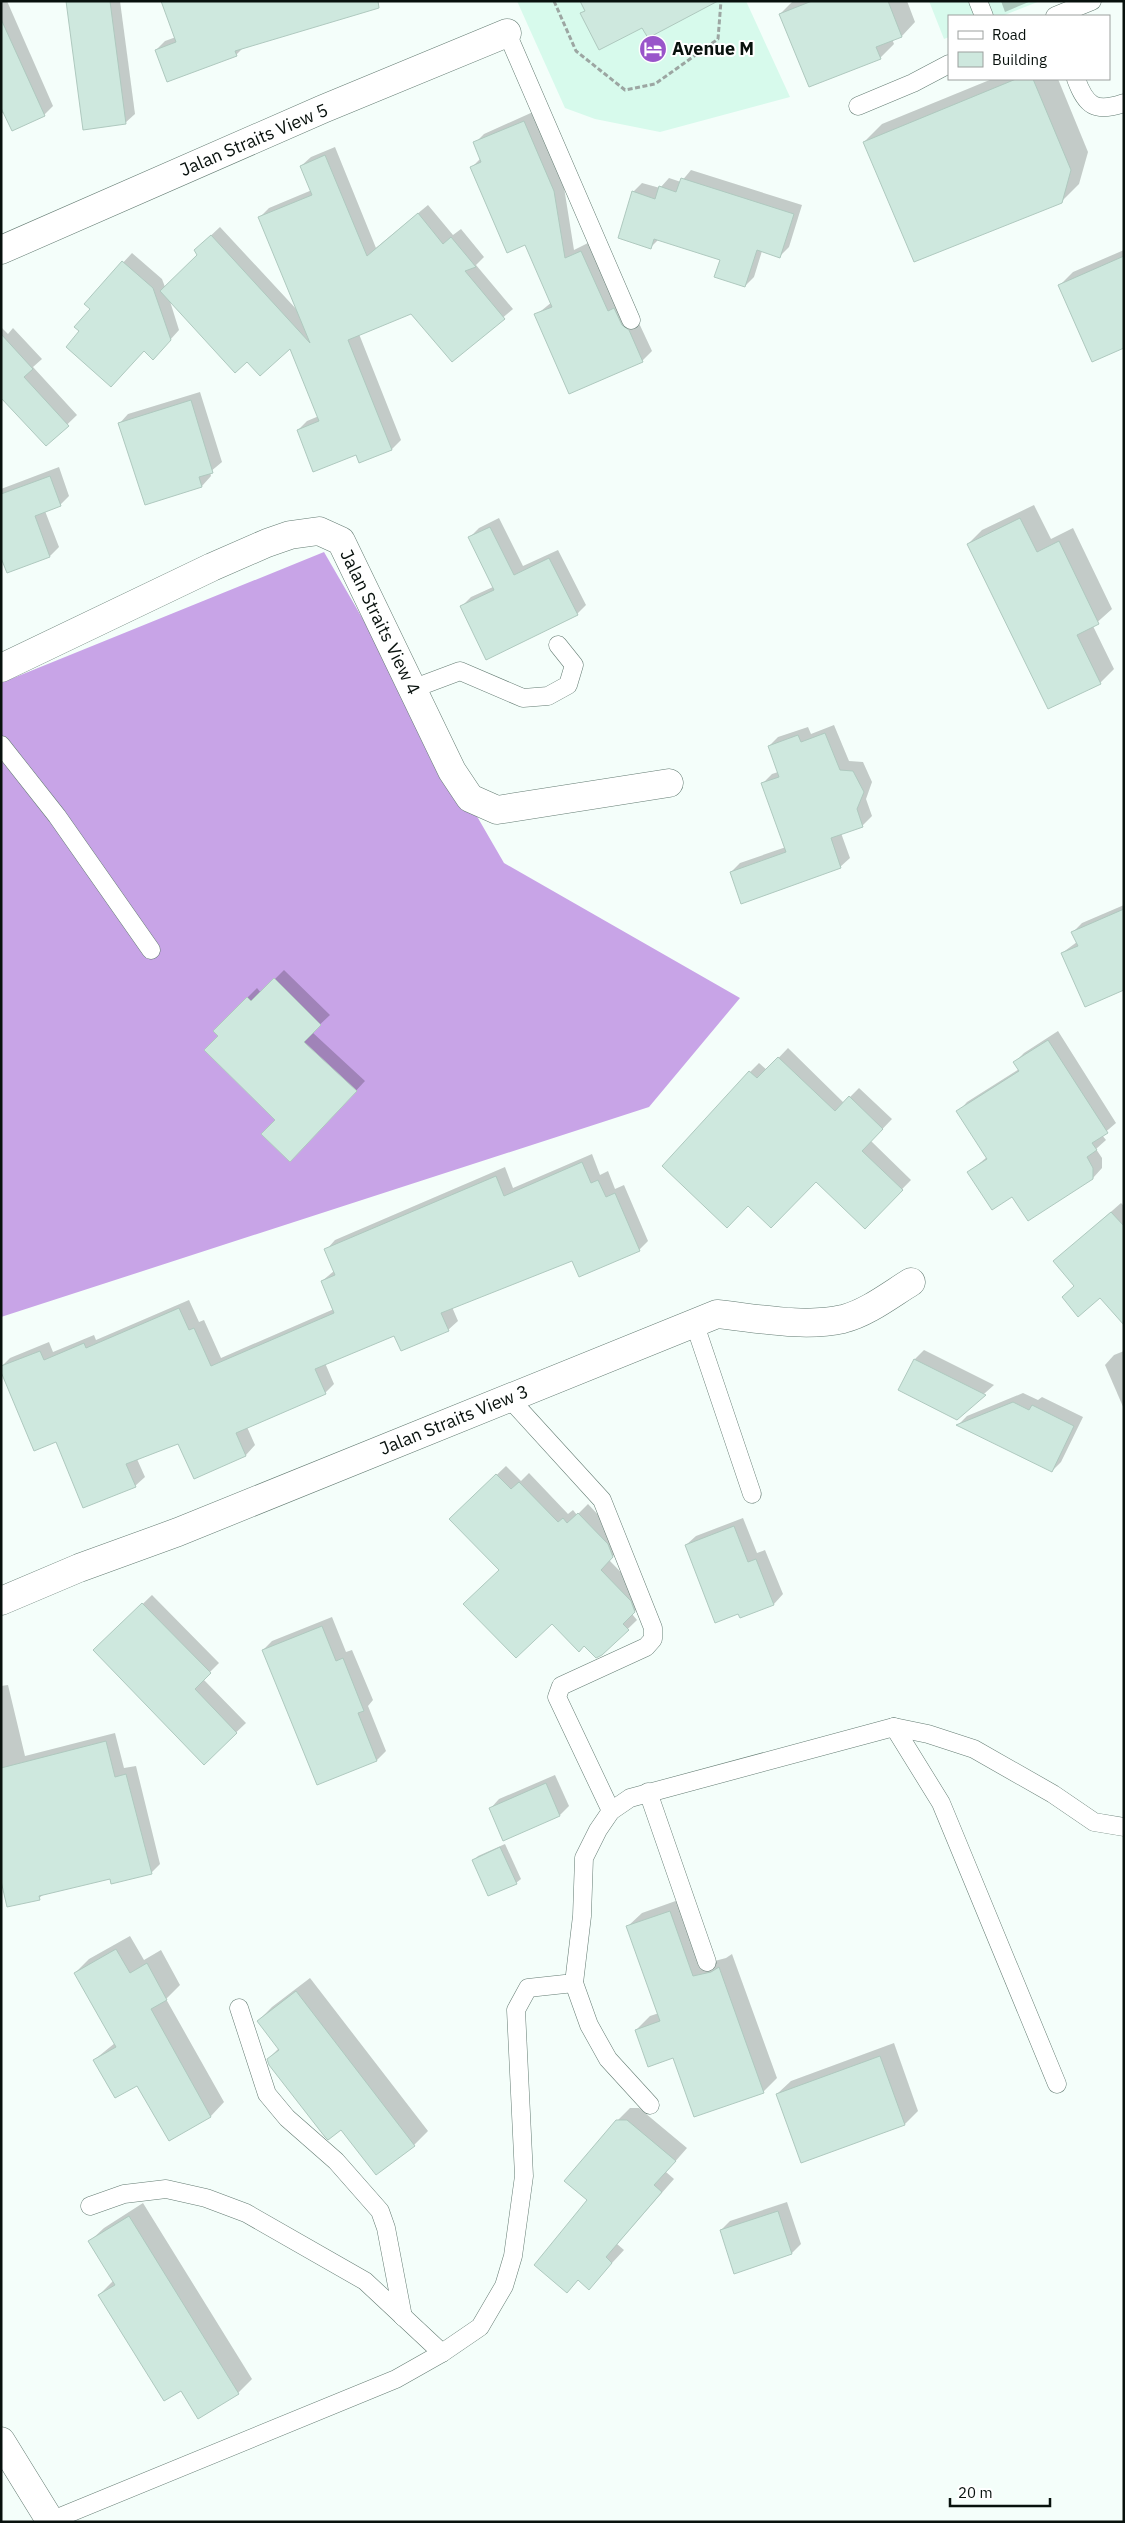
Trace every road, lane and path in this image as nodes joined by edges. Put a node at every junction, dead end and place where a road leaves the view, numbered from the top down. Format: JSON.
{"nodes":[{"id":1,"x":554,"y":1,"type":"edge"},
{"id":2,"x":721,"y":1,"type":"edge"},
{"id":3,"x":978,"y":1,"type":"edge"},
{"id":4,"x":1092,"y":1,"type":"edge"},
{"id":5,"x":984,"y":15,"type":"edge"},
{"id":6,"x":1057,"y":15,"type":"edge"},
{"id":7,"x":507,"y":33,"type":"joint"},
{"id":8,"x":948,"y":65,"type":"edge"},
{"id":9,"x":1076,"y":80,"type":"edge"},
{"id":10,"x":1124,"y":103,"type":"edge"},
{"id":11,"x":858,"y":106,"type":"dead end"},
{"id":12,"x":1,"y":250,"type":"edge"},
{"id":13,"x":631,"y":320,"type":"dead end"},
{"id":14,"x":558,"y":645,"type":"dead end"},
{"id":15,"x":1,"y":668,"type":"edge"},
{"id":16,"x":412,"y":689,"type":"junction"},
{"id":17,"x":1,"y":745,"type":"edge"},
{"id":18,"x":669,"y":783,"type":"dead end"},
{"id":19,"x":151,"y":950,"type":"dead end"},
{"id":20,"x":911,"y":1282,"type":"dead end"},
{"id":21,"x":694,"y":1322,"type":"junction"},
{"id":22,"x":509,"y":1398,"type":"junction"},
{"id":23,"x":752,"y":1494,"type":"dead end"},
{"id":24,"x":1,"y":1601,"type":"edge"},
{"id":25,"x":894,"y":1727,"type":"junction"},
{"id":26,"x":648,"y":1792,"type":"junction"},
{"id":27,"x":611,"y":1811,"type":"junction"},
{"id":28,"x":1124,"y":1827,"type":"edge"},
{"id":29,"x":707,"y":1962,"type":"dead end"},
{"id":30,"x":574,"y":1983,"type":"junction"},
{"id":31,"x":240,"y":2008,"type":"dead end"},
{"id":32,"x":1057,"y":2084,"type":"dead end"},
{"id":33,"x":650,"y":2105,"type":"dead end"},
{"id":34,"x":90,"y":2206,"type":"dead end"},
{"id":35,"x":404,"y":2317,"type":"junction"},
{"id":36,"x":442,"y":2353,"type":"junction"},
{"id":37,"x":1,"y":2441,"type":"edge"},
{"id":38,"x":51,"y":2521,"type":"edge"}],
"edges":[{"from":1,"to":2,"type":"path"},
{"from":3,"to":5,"type":"lane"},
{"from":4,"to":6,"type":"lane"},
{"from":7,"to":12,"type":"street","name":"Jalan Straits View 5"},
{"from":7,"to":13,"type":"lane"},
{"from":8,"to":11,"type":"lane"},
{"from":9,"to":10,"type":"lane"},
{"from":14,"to":16,"type":"lane"},
{"from":15,"to":16,"type":"street","name":"Jalan Straits View 4"},
{"from":16,"to":18,"type":"street","name":"Jalan Straits View 4"},
{"from":17,"to":19,"type":"lane"},
{"from":20,"to":21,"type":"street","name":"Jalan Straits View 3"},
{"from":21,"to":22,"type":"street","name":"Jalan Straits View 3"},
{"from":21,"to":23,"type":"lane"},
{"from":22,"to":24,"type":"street","name":"Jalan Straits View 3"},
{"from":22,"to":27,"type":"lane"},
{"from":25,"to":26,"type":"lane"},
{"from":25,"to":28,"type":"lane"},
{"from":25,"to":32,"type":"lane"},
{"from":26,"to":27,"type":"lane"},
{"from":26,"to":29,"type":"lane"},
{"from":27,"to":30,"type":"lane"},
{"from":30,"to":33,"type":"lane"},
{"from":30,"to":36,"type":"lane"},
{"from":31,"to":35,"type":"lane"},
{"from":34,"to":35,"type":"lane"},
{"from":35,"to":36,"type":"lane"},
{"from":36,"to":38,"type":"lane"},
{"from":37,"to":38,"type":"street"}]}
